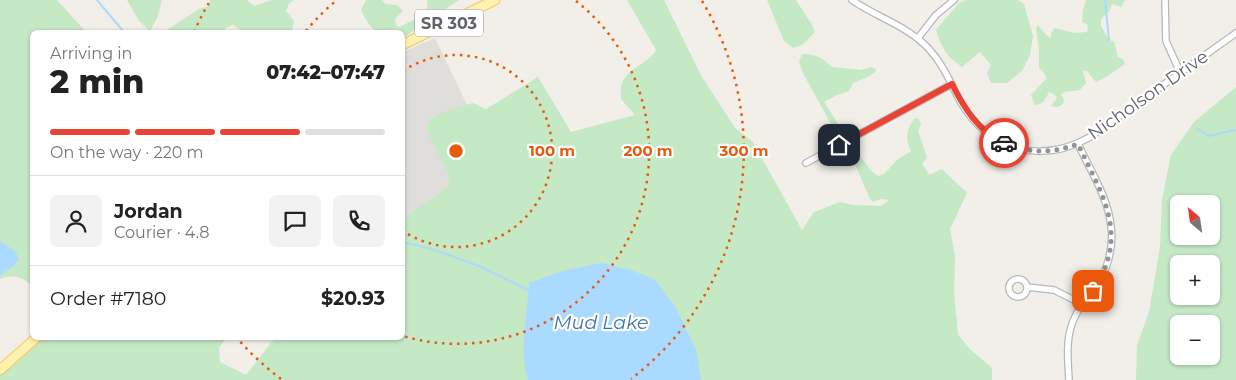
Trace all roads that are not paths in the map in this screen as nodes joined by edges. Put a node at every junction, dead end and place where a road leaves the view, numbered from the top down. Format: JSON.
{"nodes":[{"id":1,"x":494,"y":0,"type":"edge"},
{"id":2,"x":852,"y":0,"type":"edge"},
{"id":3,"x":954,"y":0,"type":"edge"},
{"id":4,"x":1165,"y":0,"type":"edge"},
{"id":5,"x":1236,"y":33,"type":"edge"},
{"id":6,"x":918,"y":38,"type":"junction"},
{"id":7,"x":405,"y":44,"type":"edge"},
{"id":8,"x":1180,"y":72,"type":"junction"},
{"id":9,"x":952,"y":84,"type":"junction"},
{"id":10,"x":1078,"y":144,"type":"junction"},
{"id":11,"x":806,"y":163,"type":"dead end"},
{"id":12,"x":1027,"y":287,"type":"dead end"},
{"id":13,"x":1082,"y":304,"type":"junction"},
{"id":14,"x":34,"y":340,"type":"edge"},
{"id":15,"x":0,"y":370,"type":"edge"},
{"id":16,"x":1069,"y":380,"type":"edge"}],
"edges":[{"from":1,"to":7,"type":"main road","number":"SR 303"},
{"from":2,"to":6,"type":"street","name":"Nicholson Drive"},
{"from":3,"to":6,"type":"street"},
{"from":4,"to":8,"type":"street"},
{"from":5,"to":8,"type":"street","name":"Nicholson Drive"},
{"from":6,"to":9,"type":"street","name":"Nicholson Drive"},
{"from":8,"to":10,"type":"street","name":"Nicholson Drive"},
{"from":9,"to":10,"type":"street","name":"Nicholson Drive"},
{"from":9,"to":11,"type":"street"},
{"from":10,"to":13,"type":"street"},
{"from":12,"to":13,"type":"street"},
{"from":13,"to":16,"type":"street"},
{"from":14,"to":15,"type":"main road"}]}
